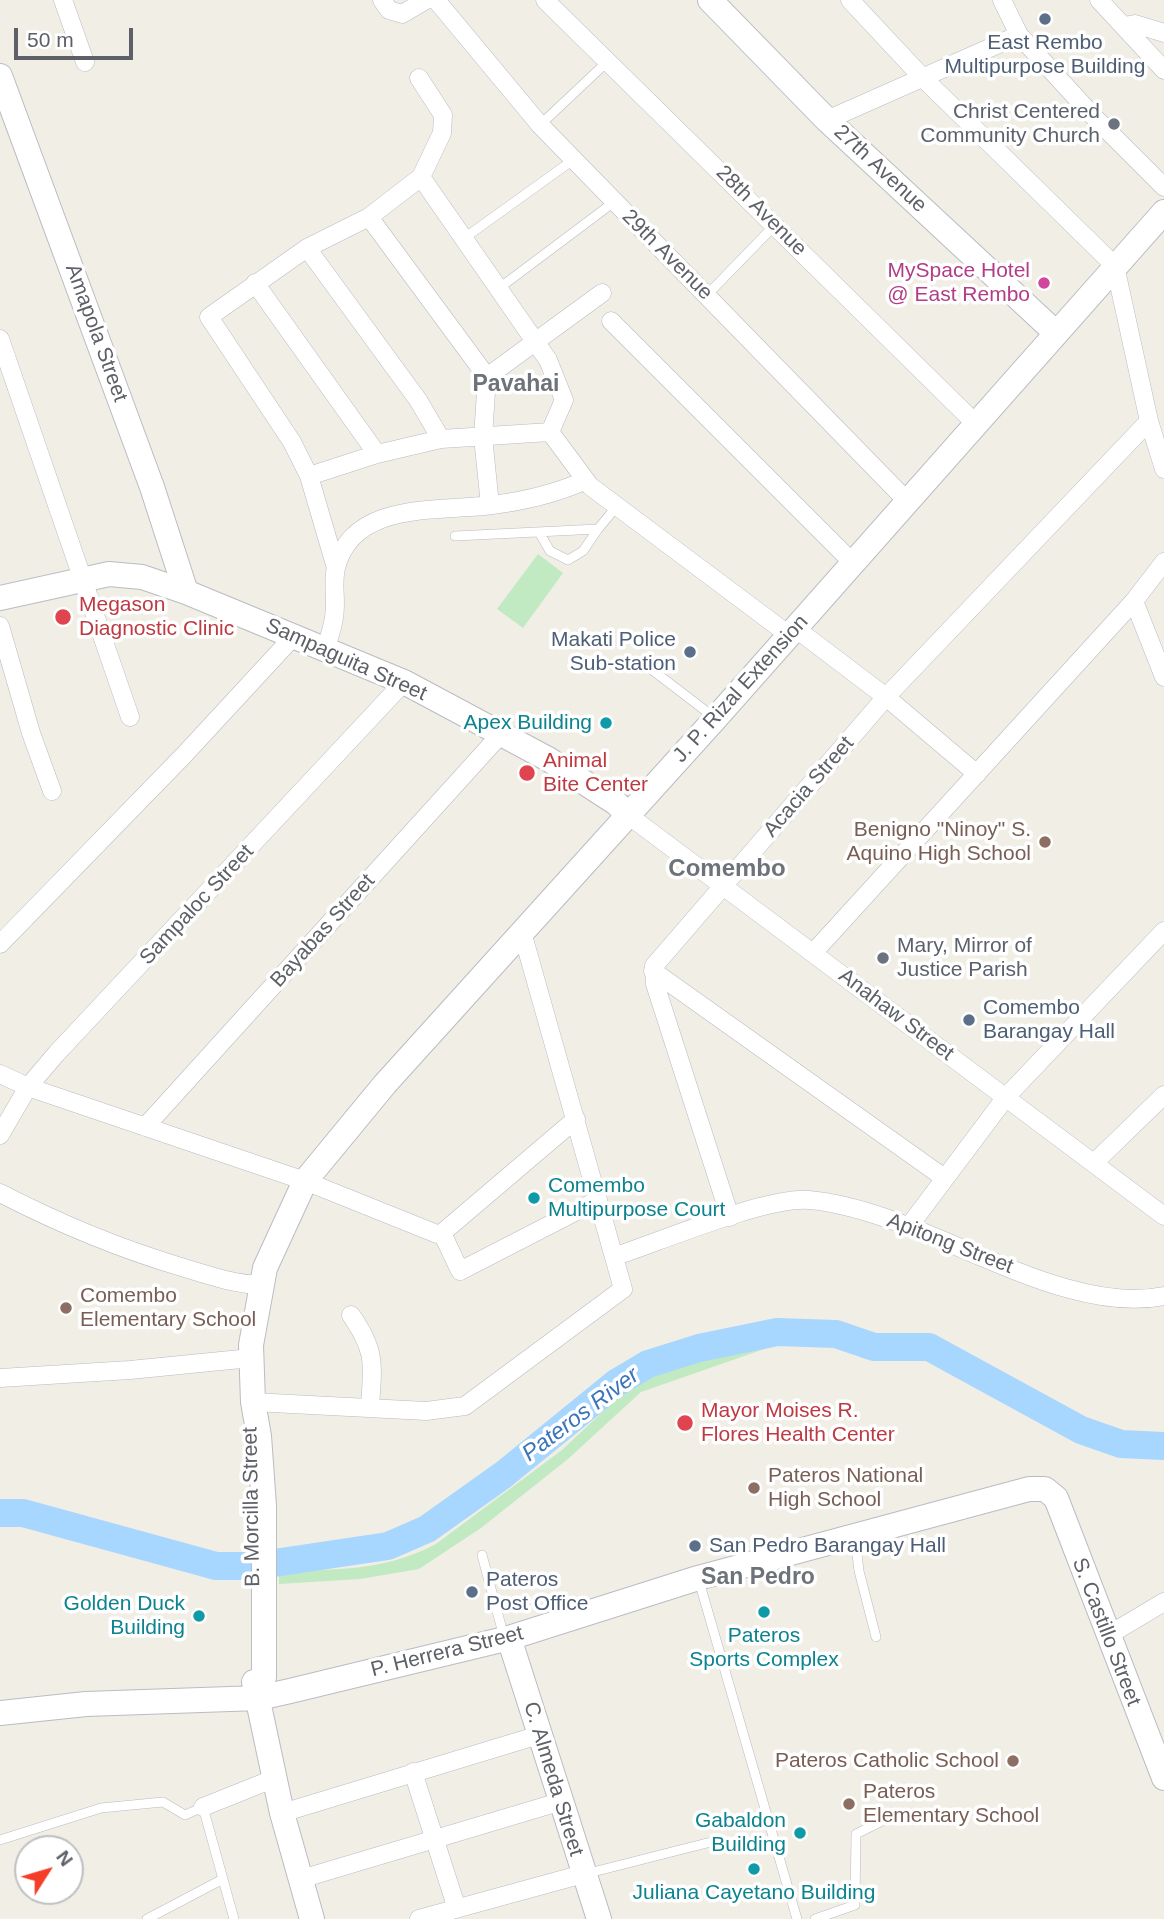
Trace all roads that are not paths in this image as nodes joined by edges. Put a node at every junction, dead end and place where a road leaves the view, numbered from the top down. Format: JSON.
{"nodes":[{"id":1,"x":63,"y":0,"type":"edge"},
{"id":2,"x":382,"y":0,"type":"edge"},
{"id":3,"x":426,"y":0,"type":"edge"},
{"id":4,"x":436,"y":0,"type":"edge"},
{"id":5,"x":545,"y":0,"type":"edge"},
{"id":6,"x":710,"y":0,"type":"edge"},
{"id":7,"x":850,"y":0,"type":"edge"},
{"id":8,"x":1002,"y":0,"type":"edge"},
{"id":9,"x":1099,"y":0,"type":"edge"},
{"id":10,"x":1125,"y":26,"type":"junction"},
{"id":11,"x":1164,"y":33,"type":"edge"},
{"id":12,"x":1019,"y":35,"type":"junction"},
{"id":13,"x":608,"y":61,"type":"junction"},
{"id":14,"x":85,"y":62,"type":"dead end"},
{"id":15,"x":1164,"y":70,"type":"edge"},
{"id":16,"x":0,"y":76,"type":"edge"},
{"id":17,"x":922,"y":77,"type":"junction"},
{"id":18,"x":419,"y":78,"type":"dead end"},
{"id":19,"x":827,"y":120,"type":"junction"},
{"id":20,"x":540,"y":124,"type":"junction"},
{"id":21,"x":573,"y":160,"type":"junction"},
{"id":22,"x":421,"y":177,"type":"junction"},
{"id":23,"x":1164,"y":187,"type":"edge"},
{"id":24,"x":614,"y":202,"type":"junction"},
{"id":25,"x":1164,"y":212,"type":"edge"},
{"id":26,"x":369,"y":217,"type":"junction"},
{"id":27,"x":775,"y":225,"type":"junction"},
{"id":28,"x":463,"y":239,"type":"junction"},
{"id":29,"x":307,"y":248,"type":"junction"},
{"id":30,"x":1115,"y":266,"type":"junction"},
{"id":31,"x":256,"y":283,"type":"junction"},
{"id":32,"x":498,"y":289,"type":"junction"},
{"id":33,"x":602,"y":293,"type":"dead end"},
{"id":34,"x":707,"y":295,"type":"junction"},
{"id":35,"x":611,"y":321,"type":"dead end"},
{"id":36,"x":1056,"y":333,"type":"junction"},
{"id":37,"x":0,"y":339,"type":"edge"},
{"id":38,"x":534,"y":340,"type":"junction"},
{"id":39,"x":487,"y":377,"type":"junction"},
{"id":40,"x":1149,"y":421,"type":"junction"},
{"id":41,"x":976,"y":424,"type":"junction"},
{"id":42,"x":550,"y":432,"type":"junction"},
{"id":43,"x":483,"y":437,"type":"junction"},
{"id":44,"x":441,"y":439,"type":"junction"},
{"id":45,"x":1160,"y":444,"type":"edge"},
{"id":46,"x":377,"y":454,"type":"junction"},
{"id":47,"x":1164,"y":468,"type":"edge"},
{"id":48,"x":309,"y":476,"type":"junction"},
{"id":49,"x":584,"y":481,"type":"junction"},
{"id":50,"x":907,"y":501,"type":"junction"},
{"id":51,"x":490,"y":505,"type":"junction"},
{"id":52,"x":617,"y":506,"type":"junction"},
{"id":53,"x":598,"y":529,"type":"junction"},
{"id":54,"x":539,"y":532,"type":"junction"},
{"id":55,"x":454,"y":536,"type":"dead end"},
{"id":56,"x":1164,"y":562,"type":"edge"},
{"id":57,"x":853,"y":563,"type":"junction"},
{"id":58,"x":336,"y":568,"type":"junction"},
{"id":59,"x":83,"y":579,"type":"junction"},
{"id":60,"x":186,"y":592,"type":"junction"},
{"id":61,"x":0,"y":598,"type":"edge"},
{"id":62,"x":1134,"y":601,"type":"junction"},
{"id":63,"x":0,"y":626,"type":"edge"},
{"id":64,"x":792,"y":632,"type":"junction"},
{"id":65,"x":294,"y":636,"type":"junction"},
{"id":66,"x":326,"y":648,"type":"junction"},
{"id":67,"x":647,"y":666,"type":"dead end"},
{"id":68,"x":1164,"y":677,"type":"edge"},
{"id":69,"x":404,"y":682,"type":"junction"},
{"id":70,"x":886,"y":697,"type":"junction"},
{"id":71,"x":130,"y":717,"type":"dead end"},
{"id":72,"x":715,"y":719,"type":"junction"},
{"id":73,"x":501,"y":734,"type":"junction"},
{"id":74,"x":978,"y":778,"type":"junction"},
{"id":75,"x":52,"y":791,"type":"dead end"},
{"id":76,"x":628,"y":815,"type":"junction"},
{"id":77,"x":724,"y":886,"type":"junction"},
{"id":78,"x":1164,"y":931,"type":"edge"},
{"id":79,"x":522,"y":932,"type":"junction"},
{"id":80,"x":0,"y":944,"type":"edge"},
{"id":81,"x":813,"y":953,"type":"junction"},
{"id":82,"x":653,"y":971,"type":"junction"},
{"id":83,"x":0,"y":1074,"type":"edge"},
{"id":84,"x":28,"y":1087,"type":"junction"},
{"id":85,"x":1164,"y":1095,"type":"edge"},
{"id":86,"x":1006,"y":1097,"type":"junction"},
{"id":87,"x":576,"y":1119,"type":"junction"},
{"id":88,"x":145,"y":1127,"type":"junction"},
{"id":89,"x":0,"y":1135,"type":"edge"},
{"id":90,"x":1094,"y":1163,"type":"junction"},
{"id":91,"x":943,"y":1177,"type":"junction"},
{"id":92,"x":306,"y":1181,"type":"junction"},
{"id":93,"x":0,"y":1192,"type":"edge"},
{"id":94,"x":598,"y":1200,"type":"junction"},
{"id":95,"x":1164,"y":1216,"type":"edge"},
{"id":96,"x":730,"y":1217,"type":"junction"},
{"id":97,"x":910,"y":1225,"type":"junction"},
{"id":98,"x":442,"y":1233,"type":"junction"},
{"id":99,"x":616,"y":1256,"type":"junction"},
{"id":100,"x":261,"y":1285,"type":"junction"},
{"id":101,"x":1164,"y":1296,"type":"edge"},
{"id":102,"x":351,"y":1315,"type":"dead end"},
{"id":103,"x":251,"y":1358,"type":"junction"},
{"id":104,"x":0,"y":1378,"type":"edge"},
{"id":105,"x":253,"y":1402,"type":"junction"},
{"id":106,"x":370,"y":1406,"type":"junction"},
{"id":107,"x":1045,"y":1489,"type":"joint"},
{"id":108,"x":855,"y":1536,"type":"junction"},
{"id":109,"x":482,"y":1555,"type":"dead end"},
{"id":110,"x":698,"y":1578,"type":"junction"},
{"id":111,"x":1164,"y":1602,"type":"edge"},
{"id":112,"x":1107,"y":1636,"type":"junction"},
{"id":113,"x":876,"y":1637,"type":"dead end"},
{"id":114,"x":507,"y":1639,"type":"junction"},
{"id":115,"x":259,"y":1698,"type":"junction"},
{"id":116,"x":0,"y":1713,"type":"edge"},
{"id":117,"x":539,"y":1735,"type":"junction"},
{"id":118,"x":413,"y":1772,"type":"junction"},
{"id":119,"x":1164,"y":1778,"type":"edge"},
{"id":120,"x":273,"y":1779,"type":"junction"},
{"id":121,"x":559,"y":1802,"type":"junction"},
{"id":122,"x":202,"y":1807,"type":"junction"},
{"id":123,"x":282,"y":1813,"type":"junction"},
{"id":124,"x":880,"y":1822,"type":"dead end"},
{"id":125,"x":0,"y":1840,"type":"edge"},
{"id":126,"x":433,"y":1840,"type":"junction"},
{"id":127,"x":711,"y":1842,"type":"dead end"},
{"id":128,"x":583,"y":1874,"type":"junction"},
{"id":129,"x":223,"y":1879,"type":"junction"},
{"id":130,"x":301,"y":1879,"type":"junction"},
{"id":131,"x":457,"y":1909,"type":"junction"},
{"id":132,"x":147,"y":1919,"type":"edge"},
{"id":133,"x":234,"y":1919,"type":"edge"},
{"id":134,"x":312,"y":1919,"type":"edge"},
{"id":135,"x":419,"y":1919,"type":"edge"},
{"id":136,"x":599,"y":1919,"type":"edge"},
{"id":137,"x":797,"y":1919,"type":"edge"},
{"id":138,"x":815,"y":1919,"type":"edge"}],
"edges":[{"from":1,"to":14,"type":"street"},
{"from":2,"to":3,"type":"street"},
{"from":4,"to":20,"type":"street","name":"29th Avenue"},
{"from":5,"to":13,"type":"street","name":"28th Avenue"},
{"from":6,"to":19,"type":"street","name":"27th Avenue"},
{"from":7,"to":17,"type":"street"},
{"from":8,"to":12,"type":"street"},
{"from":9,"to":10,"type":"street"},
{"from":10,"to":11,"type":"street"},
{"from":10,"to":15,"type":"street"},
{"from":12,"to":17,"type":"street"},
{"from":12,"to":23,"type":"street"},
{"from":13,"to":20,"type":"lane"},
{"from":13,"to":27,"type":"street","name":"28th Avenue"},
{"from":16,"to":60,"type":"street","name":"Amapola Street"},
{"from":17,"to":19,"type":"street"},
{"from":17,"to":30,"type":"street"},
{"from":18,"to":22,"type":"street"},
{"from":19,"to":36,"type":"street","name":"27th Avenue"},
{"from":20,"to":21,"type":"street","name":"29th Avenue"},
{"from":21,"to":24,"type":"street","name":"29th Avenue"},
{"from":21,"to":28,"type":"lane"},
{"from":22,"to":26,"type":"street"},
{"from":22,"to":28,"type":"street"},
{"from":24,"to":32,"type":"lane"},
{"from":24,"to":34,"type":"street","name":"29th Avenue"},
{"from":25,"to":30,"type":"street","name":"J. P. Rizal Extension"},
{"from":26,"to":29,"type":"street"},
{"from":26,"to":39,"type":"street"},
{"from":27,"to":34,"type":"lane"},
{"from":27,"to":41,"type":"street","name":"28th Avenue"},
{"from":28,"to":32,"type":"street"},
{"from":29,"to":31,"type":"street"},
{"from":29,"to":44,"type":"street"},
{"from":30,"to":36,"type":"street","name":"J. P. Rizal Extension"},
{"from":30,"to":40,"type":"street"},
{"from":31,"to":46,"type":"street"},
{"from":31,"to":48,"type":"street"},
{"from":32,"to":38,"type":"street"},
{"from":33,"to":38,"type":"street"},
{"from":34,"to":50,"type":"street","name":"29th Avenue"},
{"from":35,"to":57,"type":"street"},
{"from":36,"to":41,"type":"street","name":"J. P. Rizal Extension"},
{"from":37,"to":59,"type":"street"},
{"from":38,"to":39,"type":"street"},
{"from":38,"to":42,"type":"street"},
{"from":39,"to":43,"type":"street"},
{"from":40,"to":45,"type":"street"},
{"from":40,"to":70,"type":"street","name":"Acacia Street"},
{"from":41,"to":50,"type":"street","name":"J. P. Rizal Extension"},
{"from":42,"to":43,"type":"street"},
{"from":42,"to":49,"type":"street"},
{"from":43,"to":44,"type":"street"},
{"from":43,"to":51,"type":"street"},
{"from":44,"to":46,"type":"street"},
{"from":45,"to":47,"type":"street"},
{"from":46,"to":48,"type":"street"},
{"from":48,"to":58,"type":"street"},
{"from":49,"to":51,"type":"street"},
{"from":49,"to":52,"type":"street"},
{"from":50,"to":57,"type":"street","name":"J. P. Rizal Extension"},
{"from":51,"to":58,"type":"street"},
{"from":52,"to":53,"type":"lane"},
{"from":52,"to":64,"type":"street"},
{"from":53,"to":54,"type":"lane"},
{"from":53,"to":54,"type":"lane"},
{"from":54,"to":55,"type":"lane"},
{"from":56,"to":62,"type":"street"},
{"from":57,"to":64,"type":"street","name":"J. P. Rizal Extension"},
{"from":58,"to":66,"type":"street"},
{"from":59,"to":60,"type":"street","name":"Sampaguita Street"},
{"from":59,"to":61,"type":"street","name":"Sampaguita Street"},
{"from":59,"to":71,"type":"street"},
{"from":60,"to":65,"type":"street","name":"Sampaguita Street"},
{"from":62,"to":68,"type":"street"},
{"from":62,"to":74,"type":"street"},
{"from":63,"to":75,"type":"street"},
{"from":64,"to":70,"type":"street"},
{"from":64,"to":72,"type":"street","name":"J. P. Rizal Extension"},
{"from":65,"to":66,"type":"street","name":"Sampaguita Street"},
{"from":65,"to":80,"type":"street"},
{"from":66,"to":69,"type":"street","name":"Sampaguita Street"},
{"from":67,"to":72,"type":"lane"},
{"from":69,"to":73,"type":"street","name":"Sampaguita Street"},
{"from":69,"to":84,"type":"street","name":"Sampaloc Street"},
{"from":70,"to":74,"type":"street"},
{"from":70,"to":77,"type":"street","name":"Acacia Street"},
{"from":72,"to":76,"type":"street","name":"J. P. Rizal Extension"},
{"from":73,"to":76,"type":"street","name":"Sampaguita Street"},
{"from":73,"to":88,"type":"street","name":"Bayabas Street"},
{"from":74,"to":81,"type":"street"},
{"from":76,"to":77,"type":"street","name":"Anahaw Street"},
{"from":76,"to":79,"type":"street","name":"J. P. Rizal Extension"},
{"from":77,"to":81,"type":"street","name":"Anahaw Street"},
{"from":77,"to":82,"type":"street","name":"Acacia Street"},
{"from":78,"to":86,"type":"street"},
{"from":79,"to":87,"type":"street"},
{"from":79,"to":92,"type":"street","name":"J. P. Rizal Extension"},
{"from":81,"to":86,"type":"street","name":"Anahaw Street"},
{"from":82,"to":91,"type":"street"},
{"from":82,"to":96,"type":"street"},
{"from":83,"to":84,"type":"street"},
{"from":84,"to":88,"type":"street"},
{"from":84,"to":89,"type":"street","name":"Sampaloc Street"},
{"from":85,"to":90,"type":"street"},
{"from":86,"to":90,"type":"street","name":"Anahaw Street"},
{"from":86,"to":91,"type":"street"},
{"from":87,"to":94,"type":"street"},
{"from":87,"to":98,"type":"street"},
{"from":88,"to":92,"type":"street"},
{"from":90,"to":95,"type":"street","name":"Anahaw Street"},
{"from":91,"to":97,"type":"street"},
{"from":92,"to":98,"type":"street"},
{"from":92,"to":100,"type":"street","name":"J. P. Rizal Extension"},
{"from":93,"to":100,"type":"street"},
{"from":94,"to":98,"type":"street"},
{"from":94,"to":99,"type":"street"},
{"from":96,"to":97,"type":"street","name":"Apitong Street"},
{"from":96,"to":99,"type":"street","name":"Apitong Street"},
{"from":97,"to":101,"type":"street","name":"Apitong Street"},
{"from":99,"to":106,"type":"street"},
{"from":100,"to":103,"type":"street","name":"J. P. Rizal Extension"},
{"from":102,"to":106,"type":"street"},
{"from":103,"to":104,"type":"street"},
{"from":103,"to":105,"type":"street","name":"J. P. Rizal Extension"},
{"from":105,"to":106,"type":"street"},
{"from":105,"to":115,"type":"street","name":"B. Morcilla Street"},
{"from":107,"to":108,"type":"street","name":"P. Herrera Street"},
{"from":107,"to":112,"type":"street","name":"S. Castillo Street"},
{"from":108,"to":110,"type":"street","name":"P. Herrera Street"},
{"from":108,"to":113,"type":"lane"},
{"from":109,"to":114,"type":"lane"},
{"from":110,"to":114,"type":"street","name":"P. Herrera Street"},
{"from":110,"to":137,"type":"lane"},
{"from":111,"to":112,"type":"street"},
{"from":112,"to":119,"type":"street","name":"S. Castillo Street"},
{"from":114,"to":115,"type":"street","name":"P. Herrera Street"},
{"from":114,"to":117,"type":"street","name":"C. Almeda Street"},
{"from":115,"to":116,"type":"street","name":"P. Herrera Street"},
{"from":115,"to":120,"type":"street","name":"B. Morcilla Street"},
{"from":117,"to":118,"type":"street"},
{"from":117,"to":121,"type":"street","name":"C. Almeda Street"},
{"from":118,"to":123,"type":"street"},
{"from":118,"to":126,"type":"street"},
{"from":120,"to":122,"type":"street"},
{"from":120,"to":123,"type":"street","name":"B. Morcilla Street"},
{"from":121,"to":126,"type":"street"},
{"from":121,"to":128,"type":"street","name":"C. Almeda Street"},
{"from":122,"to":125,"type":"lane"},
{"from":122,"to":129,"type":"lane"},
{"from":123,"to":130,"type":"street","name":"B. Morcilla Street"},
{"from":124,"to":138,"type":"lane"},
{"from":126,"to":130,"type":"street"},
{"from":126,"to":131,"type":"street"},
{"from":127,"to":128,"type":"lane"},
{"from":128,"to":131,"type":"street"},
{"from":128,"to":136,"type":"street","name":"C. Almeda Street"},
{"from":129,"to":132,"type":"lane"},
{"from":129,"to":133,"type":"lane"},
{"from":130,"to":134,"type":"street","name":"B. Morcilla Street"},
{"from":131,"to":135,"type":"street"}]}
